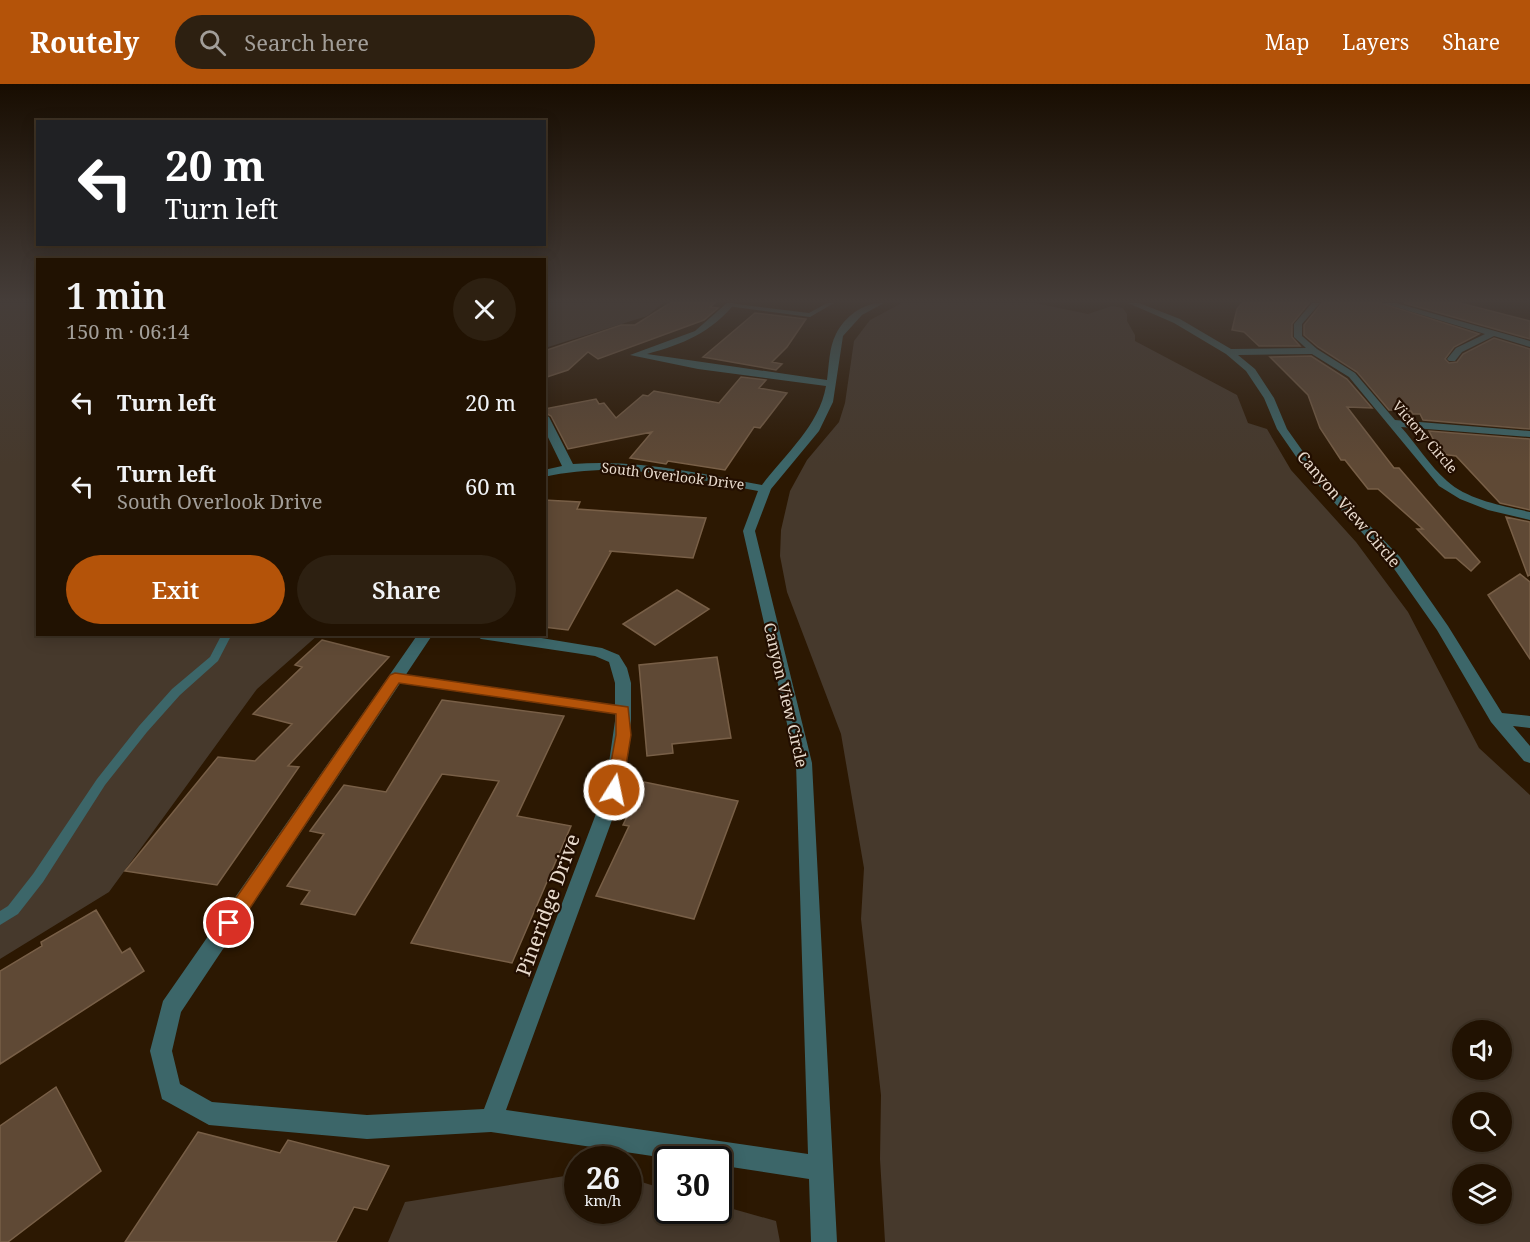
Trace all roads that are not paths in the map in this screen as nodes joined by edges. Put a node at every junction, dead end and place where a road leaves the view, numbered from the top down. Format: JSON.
{"nodes":[{"id":1,"x":646,"y":357,"type":"edge"},
{"id":2,"x":836,"y":357,"type":"edge"},
{"id":3,"x":1236,"y":357,"type":"edge"},
{"id":4,"x":1324,"y":357,"type":"edge"},
{"id":5,"x":832,"y":384,"type":"junction"},
{"id":6,"x":546,"y":421,"type":"edge"},
{"id":7,"x":1393,"y":423,"type":"junction"},
{"id":8,"x":1530,"y":434,"type":"edge"},
{"id":9,"x":569,"y":468,"type":"junction"},
{"id":10,"x":546,"y":474,"type":"edge"},
{"id":11,"x":765,"y":489,"type":"junction"},
{"id":12,"x":1530,"y":516,"type":"edge"},
{"id":13,"x":226,"y":636,"type":"edge"},
{"id":14,"x":425,"y":636,"type":"edge"},
{"id":15,"x":495,"y":636,"type":"edge"},
{"id":16,"x":395,"y":678,"type":"junction"},
{"id":17,"x":623,"y":710,"type":"junction"},
{"id":18,"x":1497,"y":718,"type":"junction"},
{"id":19,"x":1530,"y":722,"type":"edge"},
{"id":20,"x":1530,"y":757,"type":"edge"},
{"id":21,"x":0,"y":920,"type":"edge"},
{"id":22,"x":491,"y":1120,"type":"junction"},
{"id":23,"x":820,"y":1168,"type":"junction"},
{"id":24,"x":824,"y":1242,"type":"edge"}],
"edges":[{"from":1,"to":5,"type":"street"},
{"from":2,"to":5,"type":"street","name":"Canyon View Circle"},
{"from":3,"to":18,"type":"street","name":"Canyon View Circle"},
{"from":4,"to":7,"type":"street","name":"Victory Circle"},
{"from":5,"to":11,"type":"street","name":"Canyon View Circle"},
{"from":6,"to":9,"type":"street"},
{"from":7,"to":8,"type":"street"},
{"from":7,"to":12,"type":"street","name":"Victory Circle"},
{"from":9,"to":10,"type":"street","name":"South Overlook Drive"},
{"from":9,"to":11,"type":"street","name":"South Overlook Drive"},
{"from":11,"to":23,"type":"street","name":"Canyon View Circle"},
{"from":13,"to":21,"type":"lane"},
{"from":14,"to":16,"type":"street"},
{"from":15,"to":17,"type":"street","name":"Pineridge Drive"},
{"from":16,"to":17,"type":"lane"},
{"from":16,"to":22,"type":"street"},
{"from":17,"to":22,"type":"street","name":"Pineridge Drive"},
{"from":18,"to":19,"type":"street"},
{"from":18,"to":20,"type":"street","name":"Canyon View Circle"},
{"from":22,"to":23,"type":"street"},
{"from":23,"to":24,"type":"street","name":"Canyon View Circle"}]}
